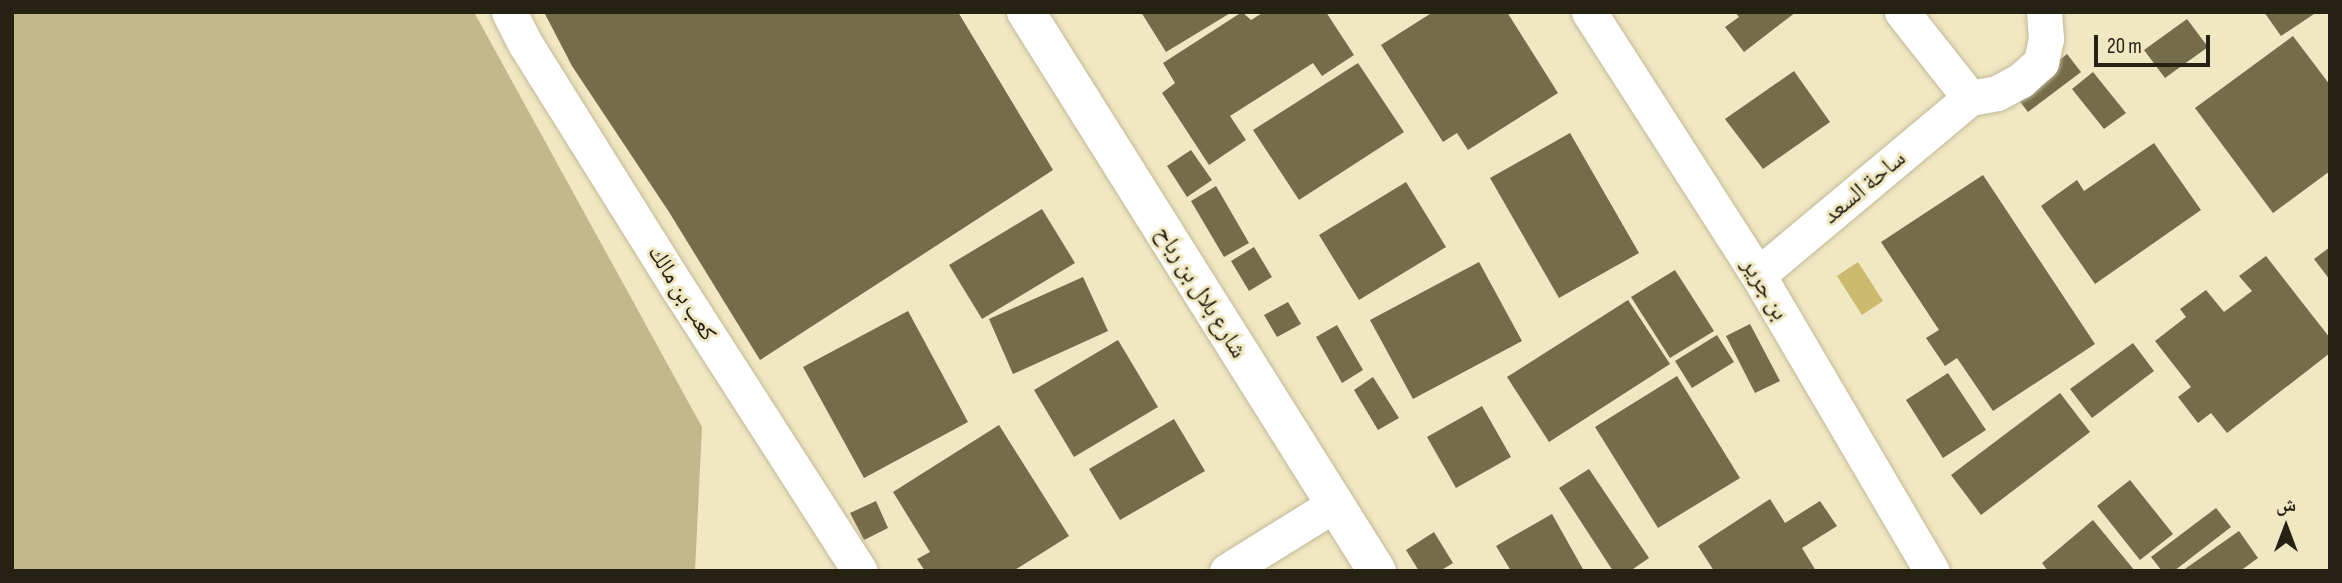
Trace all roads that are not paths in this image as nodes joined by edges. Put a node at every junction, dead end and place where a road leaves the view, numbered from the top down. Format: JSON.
{"nodes":[{"id":1,"x":509,"y":12,"type":"edge"},
{"id":2,"x":1026,"y":12,"type":"edge"},
{"id":3,"x":1588,"y":12,"type":"edge"},
{"id":4,"x":1902,"y":12,"type":"edge"},
{"id":5,"x":2044,"y":12,"type":"edge"},
{"id":6,"x":1970,"y":98,"type":"junction"},
{"id":7,"x":1758,"y":275,"type":"junction"},
{"id":8,"x":1335,"y":504,"type":"junction"},
{"id":9,"x":860,"y":571,"type":"edge"},
{"id":10,"x":1227,"y":571,"type":"edge"},
{"id":11,"x":1377,"y":571,"type":"edge"},
{"id":12,"x":1932,"y":571,"type":"edge"}],
"edges":[{"from":1,"to":9,"type":"street","name":"كعب بن مالك"},
{"from":2,"to":8,"type":"street","name":"شارع بلال بن رباح"},
{"from":3,"to":7,"type":"street","name":"بن جرير"},
{"from":4,"to":6,"type":"street"},
{"from":5,"to":6,"type":"street","name":"ساحة السعد"},
{"from":6,"to":7,"type":"street","name":"ساحة السعد"},
{"from":7,"to":12,"type":"street","name":"بن جرير"},
{"from":8,"to":10,"type":"street"},
{"from":8,"to":11,"type":"street","name":"شارع بلال بن رباح"}]}
